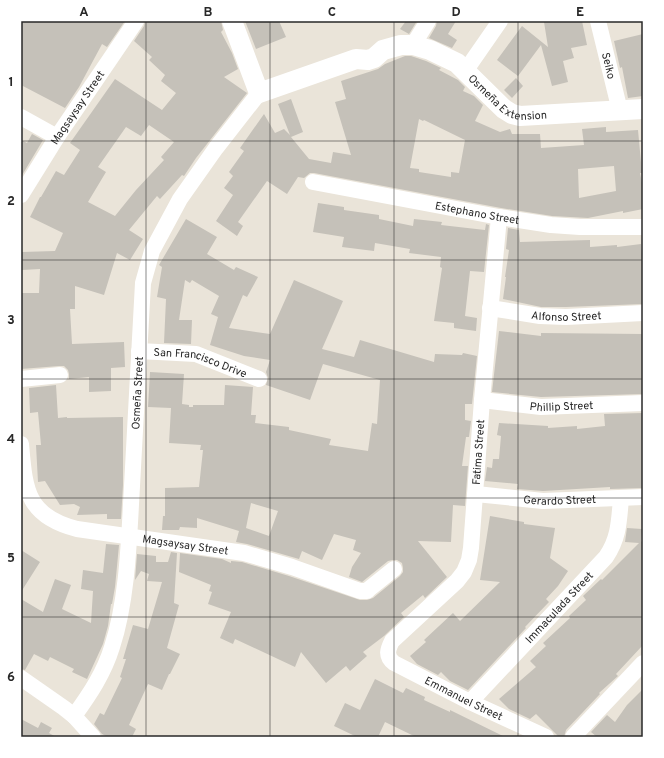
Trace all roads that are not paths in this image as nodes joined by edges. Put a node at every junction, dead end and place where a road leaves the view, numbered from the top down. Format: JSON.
{"nodes":[{"id":1,"x":136,"y":21,"type":"edge"},
{"id":2,"x":232,"y":21,"type":"edge"},
{"id":3,"x":428,"y":21,"type":"edge"},
{"id":4,"x":500,"y":21,"type":"edge"},
{"id":5,"x":598,"y":21,"type":"edge"},
{"id":6,"x":413,"y":45,"type":"junction"},
{"id":7,"x":466,"y":70,"type":"junction"},
{"id":8,"x":259,"y":93,"type":"junction"},
{"id":9,"x":643,"y":109,"type":"edge"},
{"id":10,"x":620,"y":111,"type":"junction"},
{"id":11,"x":21,"y":117,"type":"edge"},
{"id":12,"x":57,"y":137,"type":"junction"},
{"id":13,"x":313,"y":182,"type":"dead end"},
{"id":14,"x":21,"y":195,"type":"edge"},
{"id":15,"x":499,"y":217,"type":"junction"},
{"id":16,"x":643,"y":227,"type":"edge"},
{"id":17,"x":490,"y":308,"type":"junction"},
{"id":18,"x":643,"y":312,"type":"edge"},
{"id":19,"x":139,"y":351,"type":"junction"},
{"id":20,"x":60,"y":375,"type":"dead end"},
{"id":21,"x":21,"y":379,"type":"edge"},
{"id":22,"x":259,"y":379,"type":"dead end"},
{"id":23,"x":482,"y":400,"type":"junction"},
{"id":24,"x":643,"y":403,"type":"edge"},
{"id":25,"x":21,"y":444,"type":"edge"},
{"id":26,"x":476,"y":494,"type":"junction"},
{"id":27,"x":643,"y":497,"type":"edge"},
{"id":28,"x":621,"y":498,"type":"junction"},
{"id":29,"x":130,"y":537,"type":"junction"},
{"id":30,"x":394,"y":569,"type":"dead end"},
{"id":31,"x":387,"y":654,"type":"joint"},
{"id":32,"x":643,"y":663,"type":"edge"},
{"id":33,"x":21,"y":678,"type":"edge"},
{"id":34,"x":470,"y":702,"type":"junction"},
{"id":35,"x":74,"y":716,"type":"junction"},
{"id":36,"x":93,"y":737,"type":"edge"},
{"id":37,"x":546,"y":737,"type":"edge"},
{"id":38,"x":574,"y":737,"type":"edge"}],
"edges":[{"from":1,"to":12,"type":"street","name":"Magsaysay Street"},
{"from":2,"to":8,"type":"street"},
{"from":3,"to":6,"type":"street"},
{"from":4,"to":7,"type":"street"},
{"from":5,"to":10,"type":"street","name":"Seiko"},
{"from":6,"to":7,"type":"street","name":"Osmeña Extension"},
{"from":6,"to":8,"type":"street","name":"Osmeña Extension"},
{"from":7,"to":10,"type":"street","name":"Osmeña Extension"},
{"from":8,"to":19,"type":"street","name":"Osmeña Street"},
{"from":9,"to":10,"type":"street","name":"Osmeña Extension"},
{"from":11,"to":12,"type":"street"},
{"from":12,"to":14,"type":"street","name":"Magsaysay Street"},
{"from":13,"to":15,"type":"street","name":"Estephano Street"},
{"from":15,"to":16,"type":"street","name":"Estephano Street"},
{"from":15,"to":17,"type":"street","name":"Fatima Street"},
{"from":17,"to":18,"type":"street","name":"Alfonso Street"},
{"from":17,"to":23,"type":"street","name":"Fatima Street"},
{"from":19,"to":22,"type":"street","name":"San Francisco Drive"},
{"from":19,"to":29,"type":"street","name":"Osmeña Street"},
{"from":20,"to":21,"type":"street"},
{"from":23,"to":24,"type":"street","name":"Phillip Street"},
{"from":23,"to":26,"type":"street","name":"Fatima Street"},
{"from":25,"to":29,"type":"street","name":"Magsaysay Street"},
{"from":26,"to":28,"type":"street","name":"Gerardo Street"},
{"from":26,"to":31,"type":"street","name":"Fatima Street"},
{"from":27,"to":28,"type":"street","name":"Gerardo Street"},
{"from":28,"to":34,"type":"street","name":"Immaculada Street"},
{"from":29,"to":30,"type":"street","name":"Magsaysay Street"},
{"from":29,"to":35,"type":"street","name":"Osmeña Street"},
{"from":31,"to":34,"type":"street","name":"Emmanuel Street"},
{"from":32,"to":38,"type":"street"},
{"from":33,"to":35,"type":"street"},
{"from":34,"to":37,"type":"street","name":"Emmanuel Street"},
{"from":35,"to":36,"type":"street"}]}
